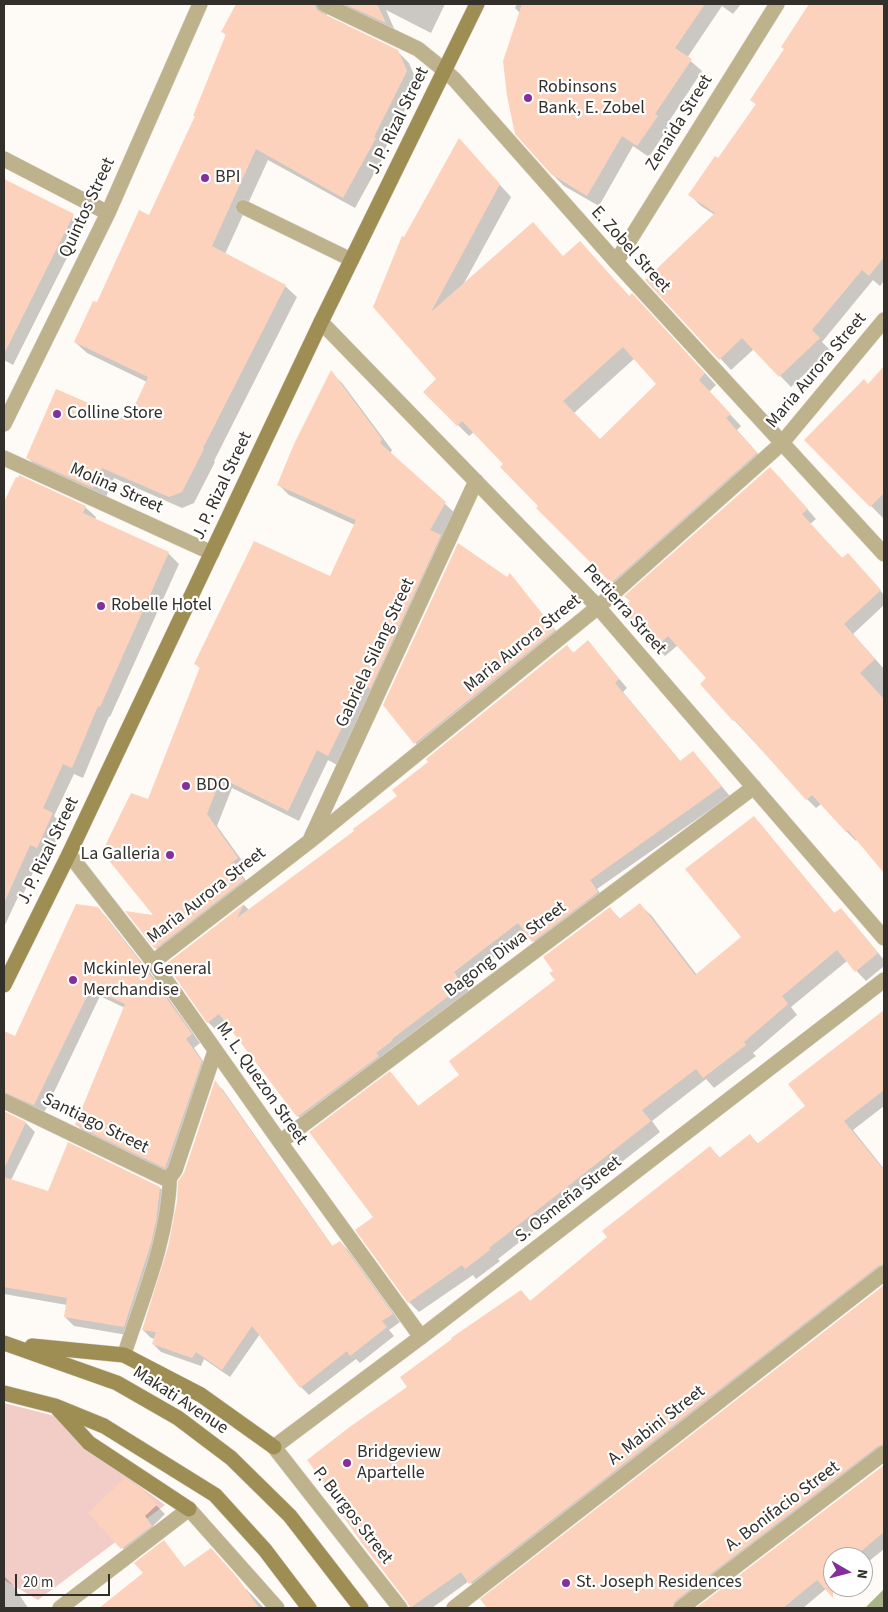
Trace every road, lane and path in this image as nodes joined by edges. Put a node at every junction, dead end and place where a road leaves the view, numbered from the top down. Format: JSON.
{"nodes":[{"id":1,"x":200,"y":4,"type":"edge"},
{"id":2,"x":324,"y":4,"type":"edge"},
{"id":3,"x":477,"y":4,"type":"edge"},
{"id":4,"x":777,"y":4,"type":"edge"},
{"id":5,"x":444,"y":70,"type":"junction"},
{"id":6,"x":4,"y":159,"type":"edge"},
{"id":7,"x":243,"y":207,"type":"dead end"},
{"id":8,"x":108,"y":213,"type":"junction"},
{"id":9,"x":352,"y":260,"type":"junction"},
{"id":10,"x":616,"y":262,"type":"junction"},
{"id":11,"x":884,"y":320,"type":"edge"},
{"id":12,"x":321,"y":322,"type":"junction"},
{"id":13,"x":4,"y":424,"type":"edge"},
{"id":14,"x":781,"y":444,"type":"junction"},
{"id":15,"x":4,"y":458,"type":"edge"},
{"id":16,"x":476,"y":481,"type":"junction"},
{"id":17,"x":212,"y":553,"type":"junction"},
{"id":18,"x":884,"y":554,"type":"edge"},
{"id":19,"x":598,"y":607,"type":"junction"},
{"id":20,"x":754,"y":787,"type":"junction"},
{"id":21,"x":310,"y":841,"type":"junction"},
{"id":22,"x":69,"y":854,"type":"junction"},
{"id":23,"x":884,"y":938,"type":"edge"},
{"id":24,"x":153,"y":962,"type":"junction"},
{"id":25,"x":884,"y":980,"type":"edge"},
{"id":26,"x":4,"y":985,"type":"edge"},
{"id":27,"x":215,"y":1052,"type":"junction"},
{"id":28,"x":4,"y":1101,"type":"edge"},
{"id":29,"x":280,"y":1142,"type":"junction"},
{"id":30,"x":170,"y":1177,"type":"junction"},
{"id":31,"x":884,"y":1274,"type":"edge"},
{"id":32,"x":421,"y":1337,"type":"junction"},
{"id":33,"x":7,"y":1343,"type":"edge"},
{"id":34,"x":124,"y":1355,"type":"junction"},
{"id":35,"x":4,"y":1393,"type":"edge"},
{"id":36,"x":55,"y":1406,"type":"junction"},
{"id":37,"x":274,"y":1447,"type":"junction"},
{"id":38,"x":884,"y":1453,"type":"edge"},
{"id":39,"x":189,"y":1509,"type":"junction"},
{"id":40,"x":60,"y":1608,"type":"edge"},
{"id":41,"x":277,"y":1608,"type":"edge"},
{"id":42,"x":309,"y":1608,"type":"edge"},
{"id":43,"x":361,"y":1608,"type":"edge"},
{"id":44,"x":400,"y":1608,"type":"edge"},
{"id":45,"x":454,"y":1608,"type":"edge"},
{"id":46,"x":681,"y":1608,"type":"edge"}],
"edges":[{"from":1,"to":8,"type":"street","name":"Quintos Street"},
{"from":2,"to":5,"type":"street","name":"E. Zobel Street"},
{"from":3,"to":5,"type":"main road","name":"J. P. Rizal Street"},
{"from":4,"to":10,"type":"street","name":"Zenaida Street"},
{"from":5,"to":9,"type":"main road","name":"J. P. Rizal Street"},
{"from":5,"to":10,"type":"street","name":"E. Zobel Street"},
{"from":6,"to":8,"type":"street"},
{"from":7,"to":9,"type":"lane"},
{"from":8,"to":13,"type":"street","name":"Quintos Street"},
{"from":9,"to":12,"type":"main road","name":"J. P. Rizal Street"},
{"from":10,"to":14,"type":"street","name":"E. Zobel Street"},
{"from":11,"to":14,"type":"street","name":"Maria Aurora Street"},
{"from":12,"to":16,"type":"street","name":"Pertierra Street"},
{"from":12,"to":17,"type":"main road","name":"J. P. Rizal Street"},
{"from":14,"to":18,"type":"street","name":"E. Zobel Street"},
{"from":14,"to":19,"type":"street","name":"Maria Aurora Street"},
{"from":15,"to":17,"type":"street","name":"Molina Street"},
{"from":16,"to":19,"type":"street","name":"Pertierra Street"},
{"from":16,"to":21,"type":"street","name":"Gabriela Silang Street"},
{"from":17,"to":22,"type":"main road","name":"J. P. Rizal Street"},
{"from":19,"to":20,"type":"street","name":"Pertierra Street"},
{"from":19,"to":21,"type":"street","name":"Maria Aurora Street"},
{"from":20,"to":23,"type":"street","name":"Pertierra Street"},
{"from":20,"to":29,"type":"street","name":"Bagong Diwa Street"},
{"from":21,"to":24,"type":"street","name":"Maria Aurora Street"},
{"from":22,"to":24,"type":"street","name":"M. L. Quezon Street"},
{"from":22,"to":26,"type":"main road","name":"J. P. Rizal Street"},
{"from":24,"to":27,"type":"street","name":"M. L. Quezon Street"},
{"from":25,"to":32,"type":"street","name":"S. Osmeña Street"},
{"from":27,"to":29,"type":"street","name":"M. L. Quezon Street"},
{"from":27,"to":30,"type":"street"},
{"from":28,"to":30,"type":"street","name":"Santiago Street"},
{"from":29,"to":32,"type":"street","name":"M. L. Quezon Street"},
{"from":30,"to":34,"type":"lane"},
{"from":31,"to":45,"type":"street","name":"A. Mabini Street"},
{"from":32,"to":37,"type":"street","name":"S. Osmeña Street"},
{"from":33,"to":34,"type":"main road"},
{"from":33,"to":43,"type":"main road","name":"Makati Avenue"},
{"from":34,"to":37,"type":"main road"},
{"from":35,"to":36,"type":"main road"},
{"from":36,"to":39,"type":"main road"},
{"from":36,"to":42,"type":"main road"},
{"from":37,"to":44,"type":"street","name":"P. Burgos Street"},
{"from":38,"to":46,"type":"street","name":"A. Bonifacio Street"},
{"from":39,"to":40,"type":"street"},
{"from":39,"to":41,"type":"street"}]}
